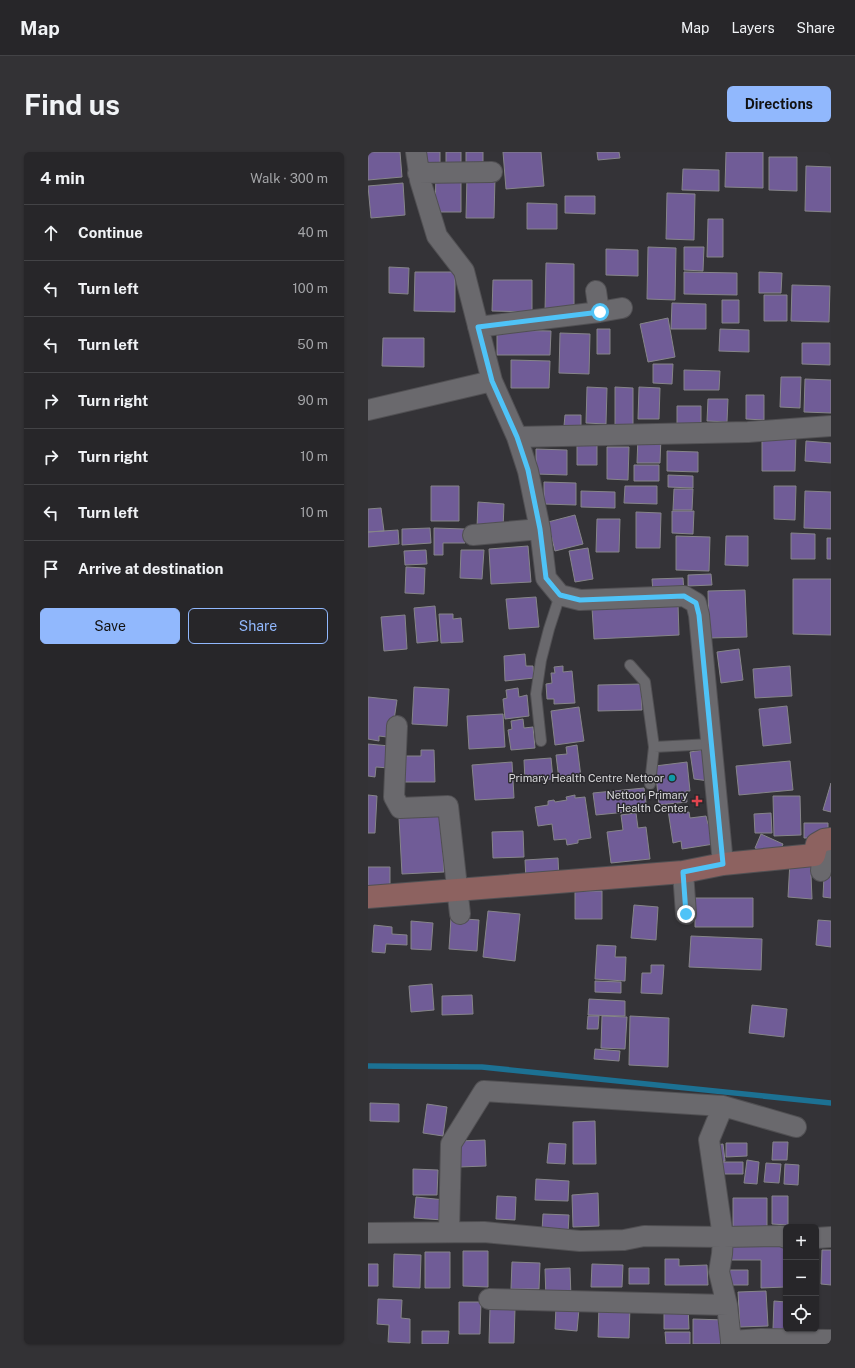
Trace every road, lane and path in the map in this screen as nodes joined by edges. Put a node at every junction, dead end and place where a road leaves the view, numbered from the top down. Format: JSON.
{"nodes":[{"id":1,"x":416,"y":152,"type":"edge"},
{"id":2,"x":418,"y":172,"type":"junction"},
{"id":3,"x":492,"y":172,"type":"dead end"},
{"id":4,"x":596,"y":291,"type":"dead end"},
{"id":5,"x":622,"y":308,"type":"dead end"},
{"id":6,"x":600,"y":312,"type":"junction"},
{"id":7,"x":478,"y":327,"type":"junction"},
{"id":8,"x":492,"y":381,"type":"junction"},
{"id":9,"x":368,"y":410,"type":"edge"},
{"id":10,"x":831,"y":426,"type":"edge"},
{"id":11,"x":517,"y":437,"type":"junction"},
{"id":12,"x":540,"y":529,"type":"junction"},
{"id":13,"x":473,"y":535,"type":"dead end"},
{"id":14,"x":560,"y":595,"type":"junction"},
{"id":15,"x":630,"y":665,"type":"dead end"},
{"id":16,"x":397,"y":726,"type":"dead end"},
{"id":17,"x":541,"y":741,"type":"dead end"},
{"id":18,"x":711,"y":744,"type":"junction"},
{"id":19,"x":654,"y":747,"type":"junction"},
{"id":20,"x":650,"y":784,"type":"dead end"},
{"id":21,"x":827,"y":840,"type":"edge"},
{"id":22,"x":723,"y":864,"type":"junction"},
{"id":23,"x":822,"y":871,"type":"dead end"},
{"id":24,"x":683,"y":872,"type":"junction"},
{"id":25,"x":458,"y":890,"type":"junction"},
{"id":26,"x":368,"y":897,"type":"edge"},
{"id":27,"x":460,"y":914,"type":"dead end"},
{"id":28,"x":686,"y":914,"type":"dead end"},
{"id":29,"x":723,"y":1106,"type":"junction"},
{"id":30,"x":796,"y":1127,"type":"dead end"},
{"id":31,"x":449,"y":1232,"type":"junction"},
{"id":32,"x":368,"y":1233,"type":"edge"},
{"id":33,"x":723,"y":1237,"type":"junction"},
{"id":34,"x":783,"y":1237,"type":"edge"},
{"id":35,"x":831,"y":1237,"type":"edge"},
{"id":36,"x":819,"y":1238,"type":"edge"},
{"id":37,"x":490,"y":1299,"type":"dead end"},
{"id":38,"x":727,"y":1305,"type":"junction"},
{"id":39,"x":831,"y":1340,"type":"edge"},
{"id":40,"x":731,"y":1342,"type":"edge"}],
"edges":[{"from":1,"to":2,"type":"street"},
{"from":2,"to":3,"type":"street"},
{"from":2,"to":7,"type":"street"},
{"from":4,"to":6,"type":"street"},
{"from":5,"to":6,"type":"street"},
{"from":6,"to":7,"type":"street"},
{"from":7,"to":8,"type":"street"},
{"from":8,"to":9,"type":"street"},
{"from":8,"to":11,"type":"street"},
{"from":10,"to":11,"type":"street"},
{"from":11,"to":12,"type":"street"},
{"from":12,"to":13,"type":"street"},
{"from":12,"to":14,"type":"street"},
{"from":14,"to":17,"type":"lane"},
{"from":14,"to":18,"type":"street"},
{"from":15,"to":19,"type":"lane"},
{"from":16,"to":25,"type":"street"},
{"from":18,"to":19,"type":"lane"},
{"from":18,"to":22,"type":"street"},
{"from":19,"to":20,"type":"lane"},
{"from":21,"to":22,"type":"street"},
{"from":21,"to":23,"type":"street"},
{"from":22,"to":24,"type":"street"},
{"from":24,"to":25,"type":"street"},
{"from":24,"to":28,"type":"street"},
{"from":25,"to":26,"type":"street"},
{"from":25,"to":27,"type":"street"},
{"from":29,"to":30,"type":"street"},
{"from":29,"to":31,"type":"street"},
{"from":29,"to":33,"type":"street"},
{"from":31,"to":32,"type":"street"},
{"from":31,"to":33,"type":"street"},
{"from":33,"to":34,"type":"street"},
{"from":33,"to":38,"type":"street"},
{"from":35,"to":36,"type":"street"},
{"from":37,"to":38,"type":"street"},
{"from":38,"to":40,"type":"street"},
{"from":39,"to":40,"type":"street"}]}
